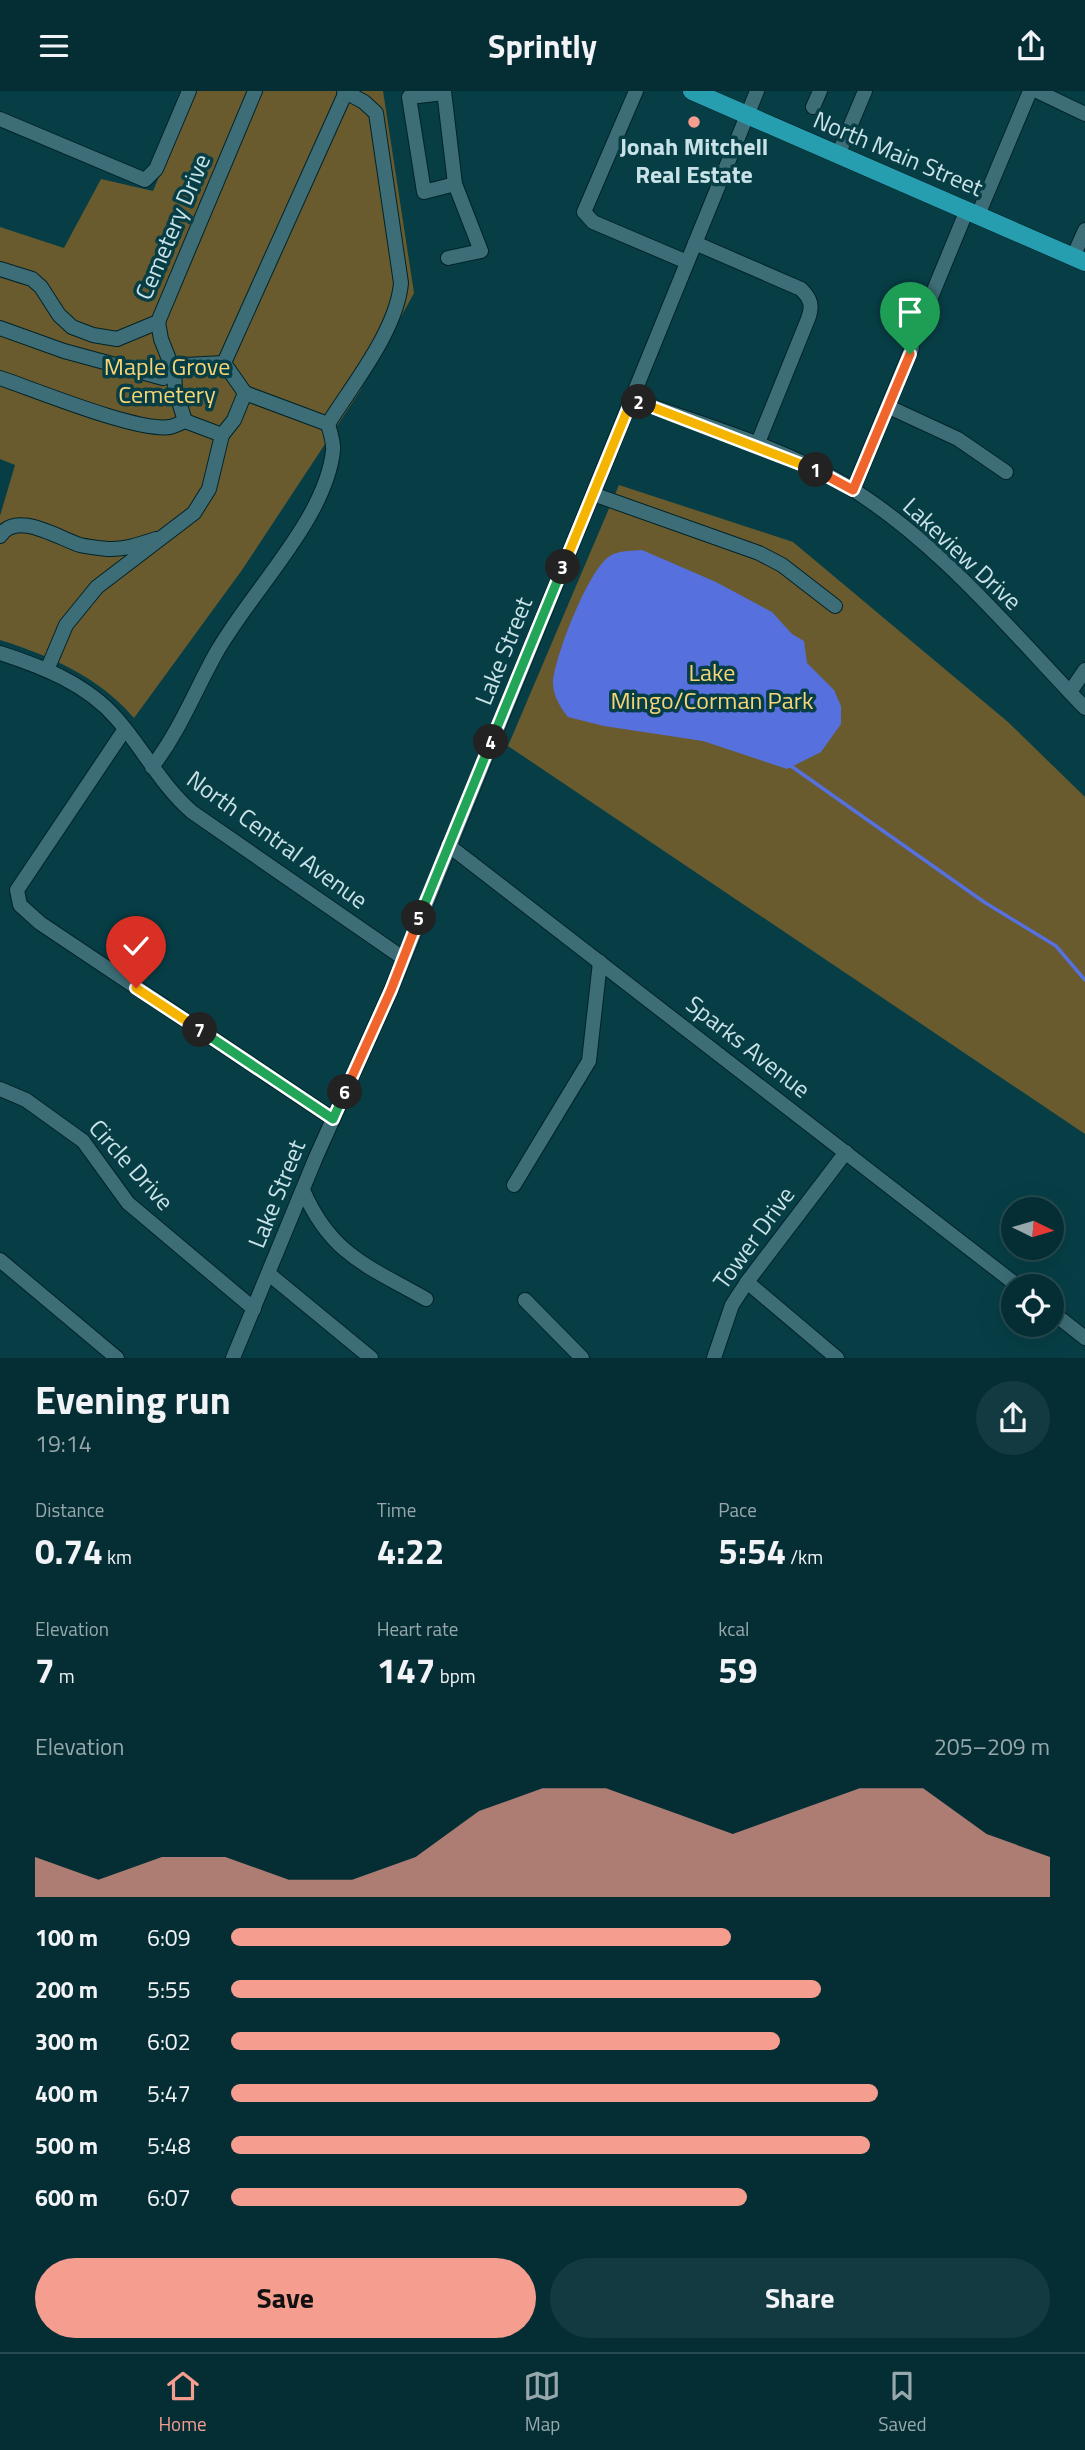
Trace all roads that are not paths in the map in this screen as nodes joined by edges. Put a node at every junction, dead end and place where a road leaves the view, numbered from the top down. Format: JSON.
{"nodes":[{"id":1,"x":189,"y":91,"type":"edge"},
{"id":2,"x":255,"y":91,"type":"edge"},
{"id":3,"x":692,"y":91,"type":"edge"},
{"id":4,"x":757,"y":91,"type":"edge"},
{"id":5,"x":820,"y":91,"type":"edge"},
{"id":6,"x":865,"y":91,"type":"edge"},
{"id":7,"x":1030,"y":91,"type":"edge"},
{"id":8,"x":1037,"y":91,"type":"edge"},
{"id":9,"x":444,"y":92,"type":"edge"},
{"id":10,"x":635,"y":92,"type":"edge"},
{"id":11,"x":345,"y":93,"type":"edge"},
{"id":12,"x":813,"y":107,"type":"dead end"},
{"id":13,"x":1085,"y":114,"type":"edge"},
{"id":14,"x":749,"y":116,"type":"junction"},
{"id":15,"x":0,"y":119,"type":"edge"},
{"id":16,"x":838,"y":155,"type":"junction"},
{"id":17,"x":455,"y":184,"type":"junction"},
{"id":18,"x":972,"y":213,"type":"junction"},
{"id":19,"x":1085,"y":230,"type":"edge"},
{"id":20,"x":695,"y":243,"type":"junction"},
{"id":21,"x":448,"y":258,"type":"dead end"},
{"id":22,"x":1079,"y":259,"type":"edge"},
{"id":23,"x":687,"y":262,"type":"junction"},
{"id":24,"x":0,"y":269,"type":"edge"},
{"id":25,"x":927,"y":307,"type":"dead end"},
{"id":26,"x":158,"y":322,"type":"junction"},
{"id":27,"x":0,"y":328,"type":"edge"},
{"id":28,"x":140,"y":332,"type":"junction"},
{"id":29,"x":161,"y":339,"type":"junction"},
{"id":30,"x":912,"y":348,"type":"dead end"},
{"id":31,"x":224,"y":363,"type":"junction"},
{"id":32,"x":174,"y":372,"type":"junction"},
{"id":33,"x":0,"y":378,"type":"edge"},
{"id":34,"x":245,"y":393,"type":"junction"},
{"id":35,"x":632,"y":399,"type":"junction"},
{"id":36,"x":889,"y":407,"type":"junction"},
{"id":37,"x":185,"y":421,"type":"junction"},
{"id":38,"x":328,"y":424,"type":"junction"},
{"id":39,"x":222,"y":435,"type":"junction"},
{"id":40,"x":757,"y":445,"type":"junction"},
{"id":41,"x":1006,"y":472,"type":"dead end"},
{"id":42,"x":853,"y":490,"type":"junction"},
{"id":43,"x":593,"y":494,"type":"junction"},
{"id":44,"x":171,"y":533,"type":"junction"},
{"id":45,"x":0,"y":536,"type":"edge"},
{"id":46,"x":835,"y":607,"type":"dead end"},
{"id":47,"x":0,"y":653,"type":"edge"},
{"id":48,"x":47,"y":670,"type":"junction"},
{"id":49,"x":1085,"y":670,"type":"edge"},
{"id":50,"x":1070,"y":692,"type":"junction"},
{"id":51,"x":1085,"y":708,"type":"edge"},
{"id":52,"x":125,"y":729,"type":"junction"},
{"id":53,"x":152,"y":767,"type":"junction"},
{"id":54,"x":448,"y":845,"type":"junction"},
{"id":55,"x":403,"y":958,"type":"junction"},
{"id":56,"x":600,"y":962,"type":"junction"},
{"id":57,"x":0,"y":1089,"type":"edge"},
{"id":58,"x":333,"y":1119,"type":"junction"},
{"id":59,"x":846,"y":1152,"type":"junction"},
{"id":60,"x":514,"y":1185,"type":"dead end"},
{"id":61,"x":303,"y":1189,"type":"junction"},
{"id":62,"x":0,"y":1260,"type":"edge"},
{"id":63,"x":268,"y":1274,"type":"junction"},
{"id":64,"x":1003,"y":1274,"type":"edge"},
{"id":65,"x":747,"y":1282,"type":"junction"},
{"id":66,"x":426,"y":1299,"type":"dead end"},
{"id":67,"x":525,"y":1300,"type":"dead end"},
{"id":68,"x":254,"y":1308,"type":"junction"},
{"id":69,"x":1064,"y":1321,"type":"edge"},
{"id":70,"x":1085,"y":1338,"type":"edge"},
{"id":71,"x":117,"y":1358,"type":"edge"},
{"id":72,"x":233,"y":1358,"type":"edge"},
{"id":73,"x":371,"y":1358,"type":"edge"},
{"id":74,"x":582,"y":1358,"type":"edge"},
{"id":75,"x":714,"y":1358,"type":"edge"},
{"id":76,"x":837,"y":1358,"type":"edge"}],
"edges":[{"from":1,"to":15,"type":"street"},
{"from":2,"to":26,"type":"street","name":"Cemetery Drive"},
{"from":3,"to":14,"type":"main road","name":"North Main Street"},
{"from":4,"to":14,"type":"street","name":"Lake Street"},
{"from":5,"to":12,"type":"street"},
{"from":6,"to":16,"type":"street"},
{"from":7,"to":18,"type":"street"},
{"from":8,"to":13,"type":"street"},
{"from":9,"to":17,"type":"street"},
{"from":9,"to":17,"type":"street"},
{"from":10,"to":23,"type":"street"},
{"from":11,"to":31,"type":"street"},
{"from":11,"to":38,"type":"street"},
{"from":14,"to":16,"type":"main road","name":"North Main Street"},
{"from":14,"to":20,"type":"street","name":"Lake Street"},
{"from":16,"to":18,"type":"main road","name":"North Main Street"},
{"from":17,"to":21,"type":"street"},
{"from":18,"to":22,"type":"main road","name":"North Main Street"},
{"from":18,"to":25,"type":"street"},
{"from":19,"to":22,"type":"street"},
{"from":20,"to":23,"type":"street","name":"Lake Street"},
{"from":20,"to":40,"type":"street"},
{"from":23,"to":35,"type":"street","name":"Lake Street"},
{"from":24,"to":28,"type":"street","name":"Cemetery Drive"},
{"from":26,"to":28,"type":"street","name":"Cemetery Drive"},
{"from":26,"to":29,"type":"street"},
{"from":27,"to":32,"type":"street"},
{"from":28,"to":29,"type":"street"},
{"from":29,"to":32,"type":"street"},
{"from":30,"to":36,"type":"street"},
{"from":31,"to":32,"type":"street"},
{"from":31,"to":34,"type":"street"},
{"from":32,"to":37,"type":"street"},
{"from":33,"to":37,"type":"street"},
{"from":34,"to":38,"type":"street"},
{"from":34,"to":39,"type":"street"},
{"from":35,"to":40,"type":"street","name":"Lakeview Drive"},
{"from":35,"to":43,"type":"street","name":"Lake Street"},
{"from":36,"to":41,"type":"street"},
{"from":36,"to":42,"type":"street"},
{"from":37,"to":39,"type":"street"},
{"from":38,"to":53,"type":"street"},
{"from":39,"to":44,"type":"street"},
{"from":40,"to":42,"type":"street","name":"Lakeview Drive"},
{"from":42,"to":50,"type":"street","name":"Lakeview Drive"},
{"from":43,"to":46,"type":"street"},
{"from":43,"to":54,"type":"street","name":"Lake Street"},
{"from":44,"to":45,"type":"street"},
{"from":44,"to":48,"type":"street"},
{"from":47,"to":48,"type":"street","name":"North Central Avenue"},
{"from":48,"to":52,"type":"street","name":"North Central Avenue"},
{"from":49,"to":50,"type":"street"},
{"from":50,"to":51,"type":"street","name":"Lakeview Drive"},
{"from":52,"to":53,"type":"street","name":"North Central Avenue"},
{"from":52,"to":58,"type":"street"},
{"from":53,"to":55,"type":"street","name":"North Central Avenue"},
{"from":54,"to":55,"type":"street","name":"Lake Street"},
{"from":54,"to":56,"type":"street","name":"Sparks Avenue"},
{"from":55,"to":58,"type":"street","name":"Lake Street"},
{"from":56,"to":59,"type":"street","name":"Sparks Avenue"},
{"from":56,"to":60,"type":"street"},
{"from":57,"to":68,"type":"street","name":"Circle Drive"},
{"from":58,"to":61,"type":"street","name":"Lake Street"},
{"from":59,"to":64,"type":"street","name":"Sparks Avenue"},
{"from":59,"to":65,"type":"street","name":"Tower Drive"},
{"from":61,"to":63,"type":"street","name":"Lake Street"},
{"from":61,"to":66,"type":"street"},
{"from":62,"to":71,"type":"street"},
{"from":63,"to":68,"type":"street","name":"Lake Street"},
{"from":63,"to":73,"type":"street"},
{"from":65,"to":75,"type":"street","name":"Tower Drive"},
{"from":65,"to":76,"type":"street"},
{"from":67,"to":74,"type":"street"},
{"from":68,"to":72,"type":"street","name":"Lake Street"},
{"from":69,"to":70,"type":"street"}]}
